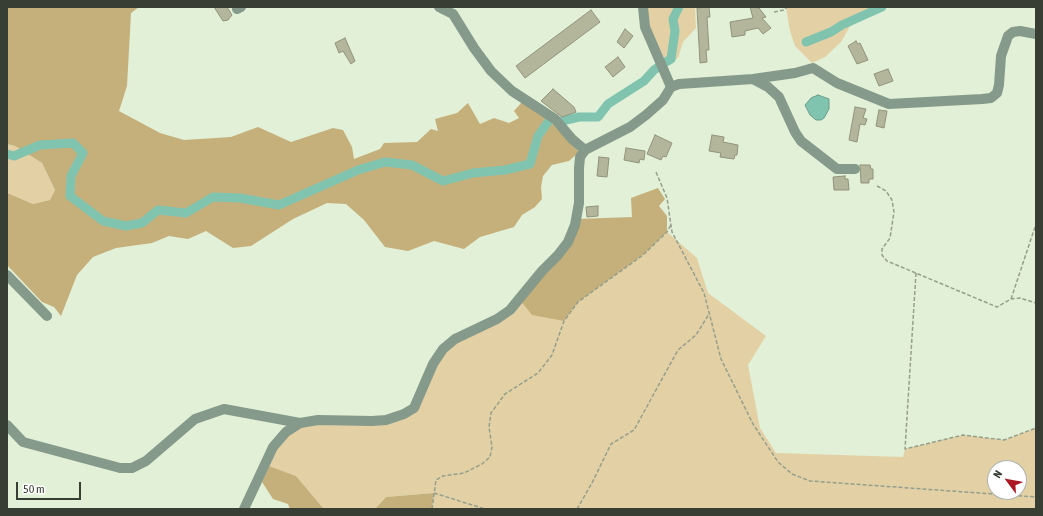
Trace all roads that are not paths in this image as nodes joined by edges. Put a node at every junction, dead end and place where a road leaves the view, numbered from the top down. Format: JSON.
{"nodes":[{"id":1,"x":438,"y":7,"type":"edge"},
{"id":2,"x":635,"y":7,"type":"edge"},
{"id":3,"x":643,"y":7,"type":"edge"},
{"id":4,"x":643,"y":18,"type":"junction"},
{"id":5,"x":1036,"y":34,"type":"edge"},
{"id":6,"x":753,"y":79,"type":"junction"},
{"id":7,"x":671,"y":87,"type":"junction"},
{"id":8,"x":585,"y":150,"type":"junction"},
{"id":9,"x":855,"y":169,"type":"dead end"},
{"id":10,"x":7,"y":275,"type":"edge"},
{"id":11,"x":46,"y":316,"type":"dead end"},
{"id":12,"x":300,"y":423,"type":"junction"},
{"id":13,"x":7,"y":424,"type":"edge"},
{"id":14,"x":244,"y":509,"type":"edge"}],
"edges":[{"from":1,"to":8,"type":"street"},
{"from":2,"to":4,"type":"street"},
{"from":3,"to":4,"type":"street"},
{"from":4,"to":7,"type":"street"},
{"from":5,"to":6,"type":"street"},
{"from":6,"to":7,"type":"street"},
{"from":6,"to":9,"type":"street"},
{"from":7,"to":8,"type":"street"},
{"from":8,"to":12,"type":"street"},
{"from":10,"to":11,"type":"street"},
{"from":12,"to":13,"type":"street"},
{"from":12,"to":14,"type":"street"}]}
